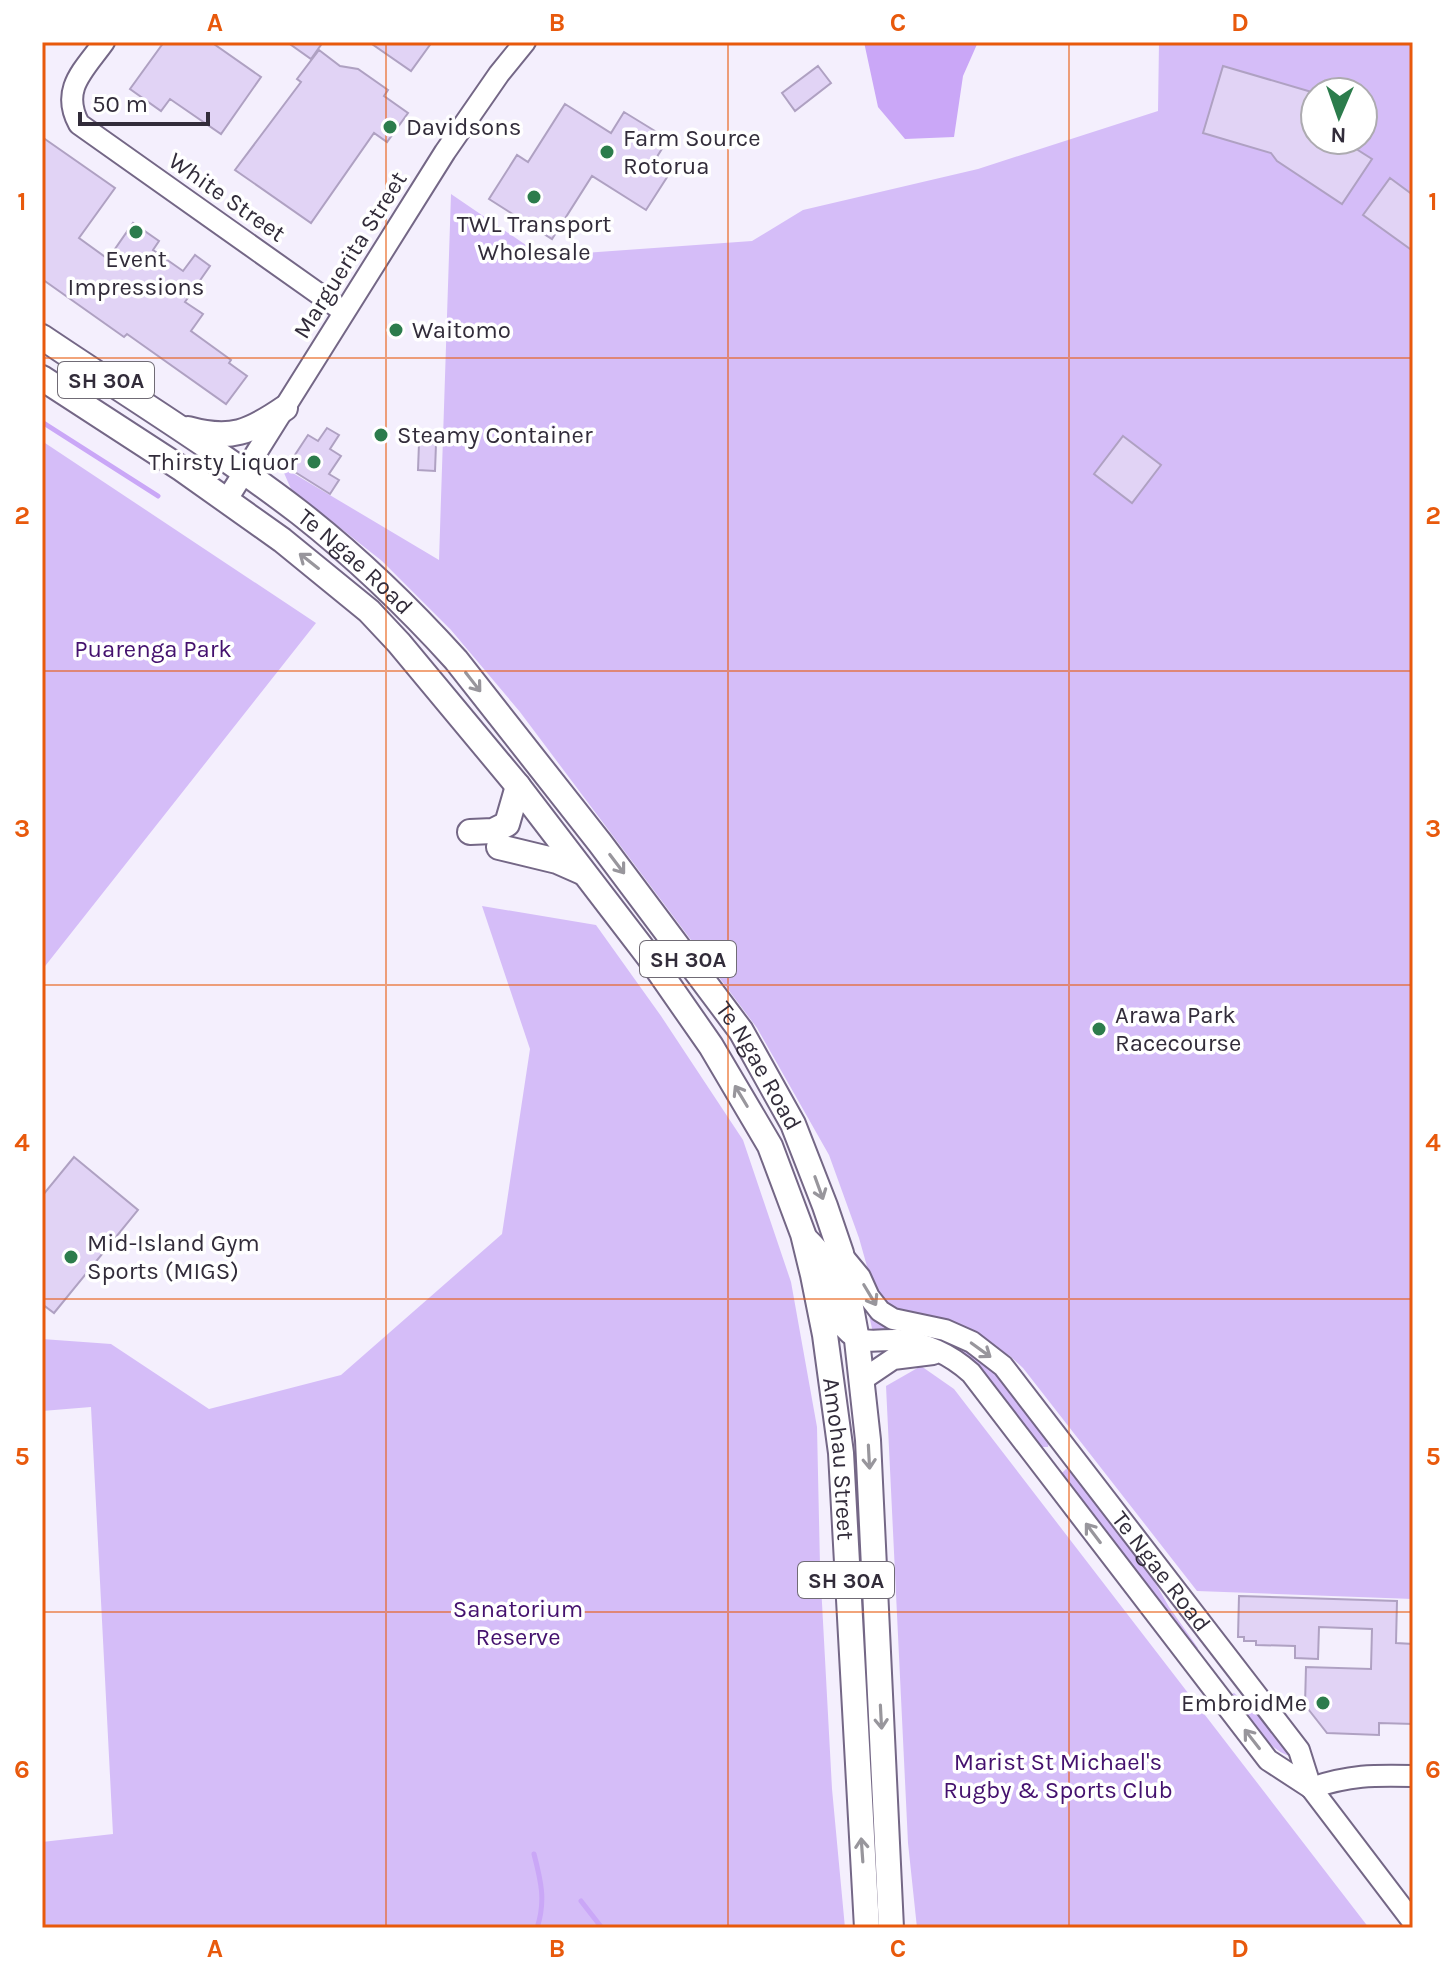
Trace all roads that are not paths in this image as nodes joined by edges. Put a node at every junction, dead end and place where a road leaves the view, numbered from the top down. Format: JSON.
{"nodes":[{"id":1,"x":104,"y":42,"type":"edge"},
{"id":2,"x":525,"y":42,"type":"edge"},
{"id":3,"x":343,"y":311,"type":"junction"},
{"id":4,"x":42,"y":337,"type":"edge"},
{"id":5,"x":42,"y":378,"type":"edge"},
{"id":6,"x":285,"y":408,"type":"junction"},
{"id":7,"x":171,"y":424,"type":"junction"},
{"id":8,"x":243,"y":473,"type":"junction"},
{"id":9,"x":226,"y":501,"type":"junction"},
{"id":10,"x":518,"y":786,"type":"junction"},
{"id":11,"x":470,"y":832,"type":"dead end"},
{"id":12,"x":499,"y":847,"type":"dead end"},
{"id":13,"x":584,"y":873,"type":"junction"},
{"id":14,"x":803,"y":1234,"type":"junction"},
{"id":15,"x":841,"y":1253,"type":"junction"},
{"id":16,"x":857,"y":1340,"type":"junction"},
{"id":17,"x":941,"y":1353,"type":"junction"},
{"id":18,"x":862,"y":1380,"type":"junction"},
{"id":19,"x":1068,"y":1451,"type":"junction"},
{"id":20,"x":1044,"y":1468,"type":"junction"},
{"id":21,"x":1218,"y":1647,"type":"junction"},
{"id":22,"x":1195,"y":1666,"type":"junction"},
{"id":23,"x":1413,"y":1776,"type":"edge"},
{"id":24,"x":1311,"y":1788,"type":"junction"},
{"id":25,"x":1413,"y":1922,"type":"edge"},
{"id":26,"x":867,"y":1928,"type":"edge"},
{"id":27,"x":891,"y":1928,"type":"edge"}],
"edges":[{"from":1,"to":3,"type":"street","name":"White Street"},
{"from":2,"to":3,"type":"street","name":"Marguerita Street"},
{"from":3,"to":6,"type":"street","name":"Marguerita Street"},
{"from":4,"to":7,"type":"main road","name":"Te Ngae Road","number":"SH 30A"},
{"from":5,"to":9,"type":"main road","name":"Te Ngae Road","number":"SH 30A"},
{"from":6,"to":7,"type":"main road"},
{"from":6,"to":8,"type":"street","name":"Marguerita Street"},
{"from":7,"to":8,"type":"main road","name":"Te Ngae Road","number":"SH 30A"},
{"from":8,"to":9,"type":"street","name":"Marguerita Street"},
{"from":8,"to":15,"type":"main road","name":"Te Ngae Road","number":"SH 30A","one_way":true},
{"from":10,"to":9,"type":"main road","name":"Te Ngae Road","number":"SH 30A","one_way":true},
{"from":10,"to":11,"type":"main road"},
{"from":10,"to":13,"type":"main road","name":"Te Ngae Road","number":"SH 30A"},
{"from":12,"to":13,"type":"main road"},
{"from":14,"to":13,"type":"main road","name":"Te Ngae Road","number":"SH 30A","one_way":true},
{"from":14,"to":16,"type":"street","name":"Te Ngae Road"},
{"from":26,"to":14,"type":"main road","name":"Amohau Street","number":"SH 30A","one_way":true},
{"from":15,"to":16,"type":"main road","name":"Amohau Street","number":"SH 30A"},
{"from":15,"to":19,"type":"street","name":"Te Ngae Road","one_way":true},
{"from":16,"to":17,"type":"street","name":"Te Ngae Road"},
{"from":16,"to":18,"type":"main road","name":"Amohau Street","number":"SH 30A"},
{"from":17,"to":18,"type":"street"},
{"from":17,"to":20,"type":"street","name":"Te Ngae Road"},
{"from":18,"to":27,"type":"main road","name":"Amohau Street","number":"SH 30A","one_way":true},
{"from":19,"to":20,"type":"street"},
{"from":19,"to":21,"type":"street","name":"Te Ngae Road"},
{"from":22,"to":20,"type":"street","name":"Te Ngae Road","one_way":true},
{"from":21,"to":22,"type":"street"},
{"from":21,"to":24,"type":"street","name":"Te Ngae Road"},
{"from":24,"to":22,"type":"street","name":"Te Ngae Road","one_way":true},
{"from":23,"to":24,"type":"street"},
{"from":24,"to":25,"type":"street","name":"Te Ngae Road"}]}
